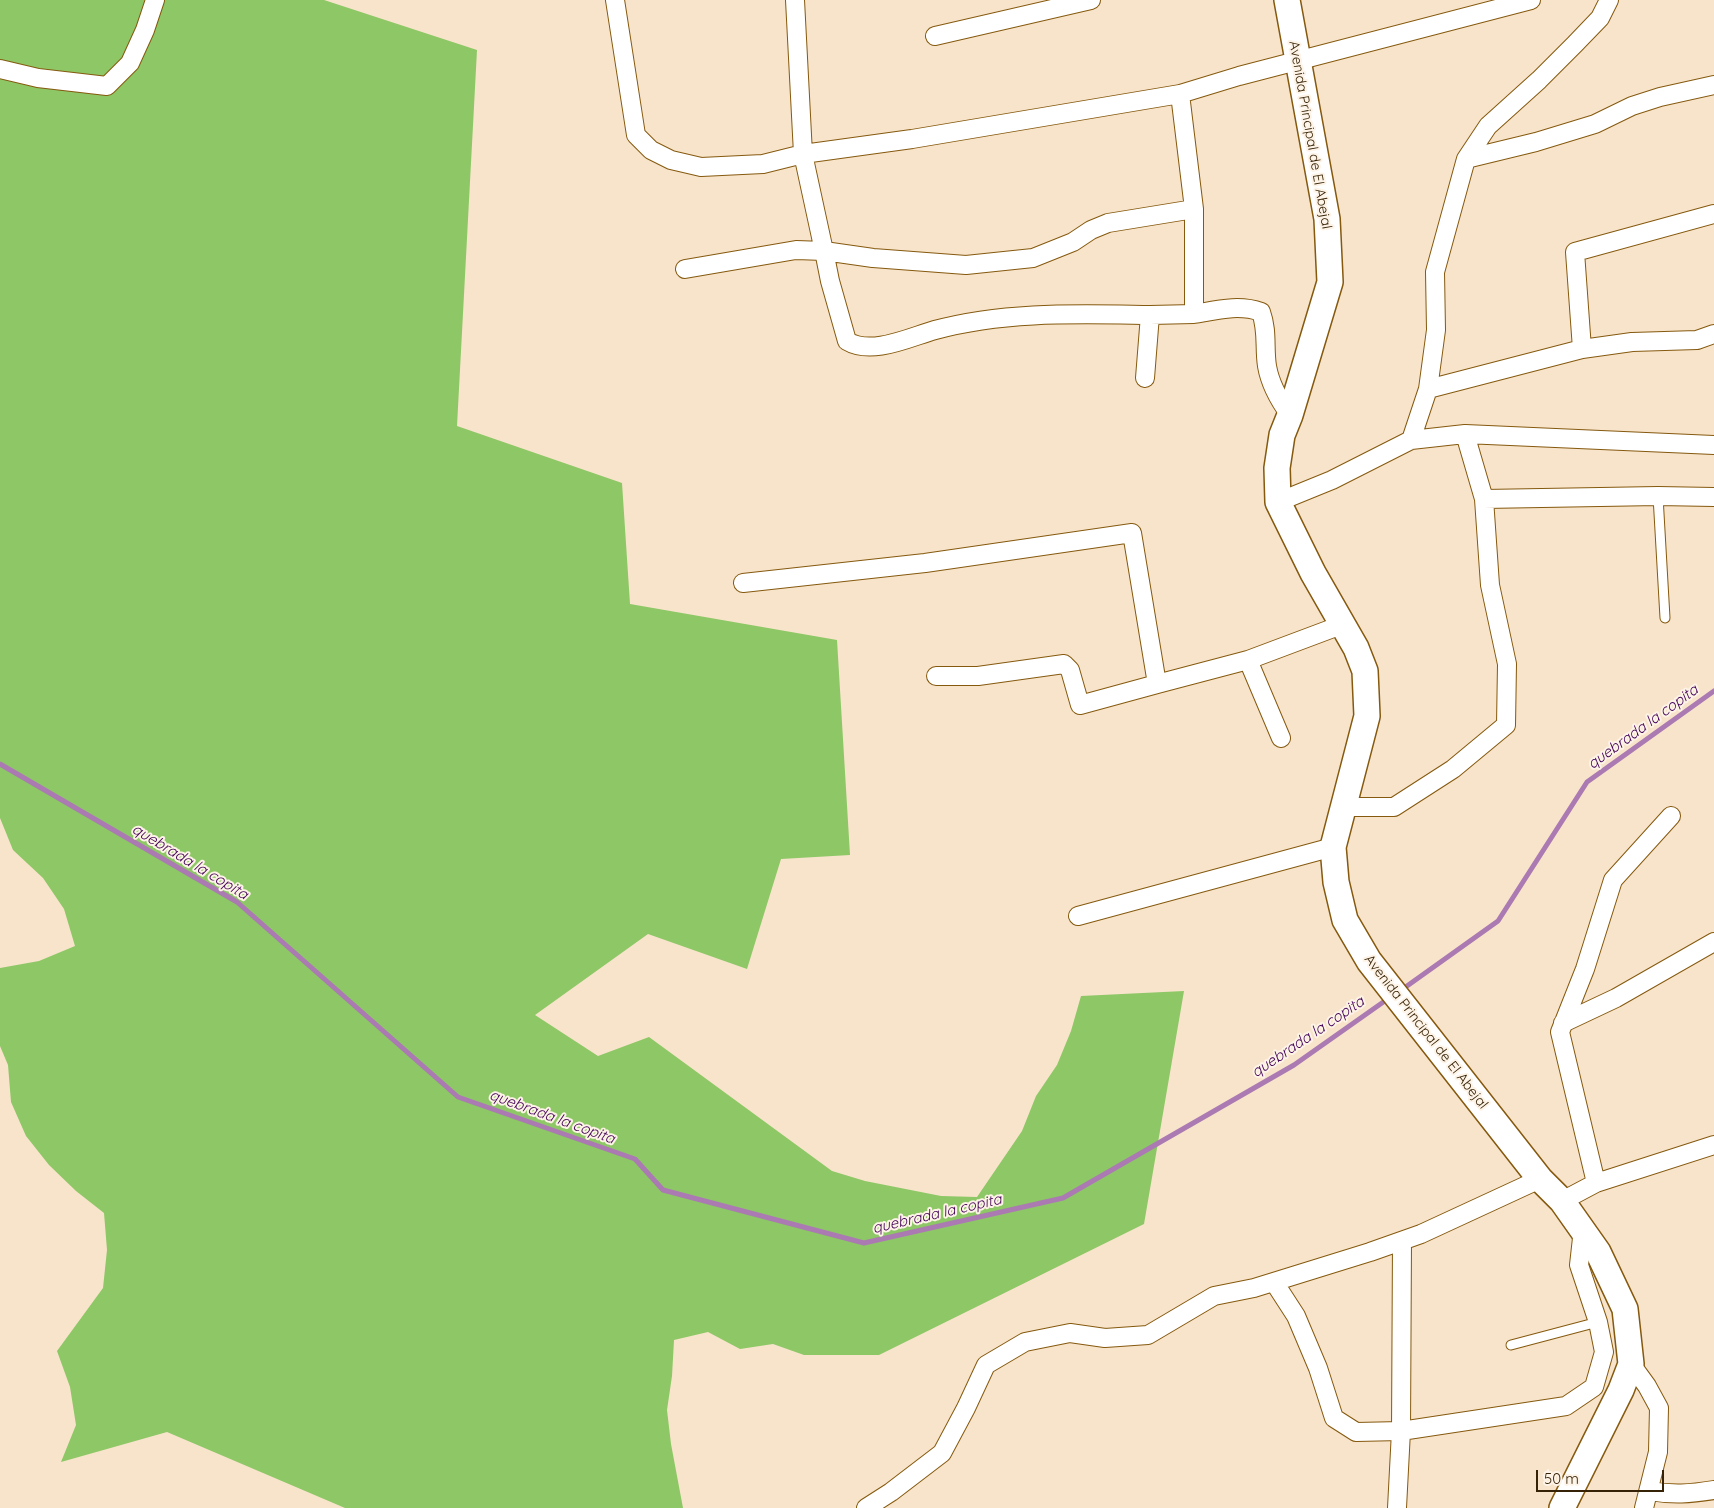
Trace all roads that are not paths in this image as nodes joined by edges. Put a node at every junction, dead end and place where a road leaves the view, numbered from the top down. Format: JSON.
{"nodes":[{"id":1,"x":155,"y":0,"type":"edge"},
{"id":2,"x":615,"y":0,"type":"edge"},
{"id":3,"x":795,"y":0,"type":"edge"},
{"id":4,"x":1091,"y":0,"type":"edge"},
{"id":5,"x":1286,"y":0,"type":"edge"},
{"id":6,"x":1531,"y":0,"type":"edge"},
{"id":7,"x":1609,"y":0,"type":"edge"},
{"id":8,"x":935,"y":36,"type":"dead end"},
{"id":9,"x":1297,"y":62,"type":"junction"},
{"id":10,"x":0,"y":69,"type":"edge"},
{"id":11,"x":1714,"y":85,"type":"edge"},
{"id":12,"x":1180,"y":94,"type":"junction"},
{"id":13,"x":803,"y":154,"type":"junction"},
{"id":14,"x":1466,"y":159,"type":"junction"},
{"id":15,"x":1194,"y":209,"type":"junction"},
{"id":16,"x":1714,"y":214,"type":"edge"},
{"id":17,"x":824,"y":251,"type":"junction"},
{"id":18,"x":685,"y":269,"type":"dead end"},
{"id":19,"x":1194,"y":314,"type":"junction"},
{"id":20,"x":1150,"y":315,"type":"junction"},
{"id":21,"x":1714,"y":334,"type":"edge"},
{"id":22,"x":1582,"y":349,"type":"junction"},
{"id":23,"x":1145,"y":378,"type":"dead end"},
{"id":24,"x":1428,"y":389,"type":"junction"},
{"id":25,"x":1290,"y":415,"type":"junction"},
{"id":26,"x":1465,"y":434,"type":"junction"},
{"id":27,"x":1411,"y":440,"type":"junction"},
{"id":28,"x":1714,"y":445,"type":"edge"},
{"id":29,"x":1658,"y":496,"type":"junction"},
{"id":30,"x":1714,"y":497,"type":"edge"},
{"id":31,"x":1484,"y":499,"type":"junction"},
{"id":32,"x":1278,"y":502,"type":"junction"},
{"id":33,"x":743,"y":583,"type":"dead end"},
{"id":34,"x":1665,"y":618,"type":"dead end"},
{"id":35,"x":1344,"y":624,"type":"junction"},
{"id":36,"x":1248,"y":660,"type":"junction"},
{"id":37,"x":936,"y":676,"type":"dead end"},
{"id":38,"x":1157,"y":684,"type":"junction"},
{"id":39,"x":1281,"y":738,"type":"dead end"},
{"id":40,"x":1344,"y":807,"type":"junction"},
{"id":41,"x":1671,"y":816,"type":"dead end"},
{"id":42,"x":1333,"y":847,"type":"junction"},
{"id":43,"x":1078,"y":916,"type":"dead end"},
{"id":44,"x":1714,"y":942,"type":"edge"},
{"id":45,"x":1563,"y":1024,"type":"junction"},
{"id":46,"x":1714,"y":1145,"type":"edge"},
{"id":47,"x":1540,"y":1179,"type":"junction"},
{"id":48,"x":1596,"y":1183,"type":"junction"},
{"id":49,"x":1562,"y":1201,"type":"junction"},
{"id":50,"x":1583,"y":1229,"type":"junction"},
{"id":51,"x":1402,"y":1241,"type":"junction"},
{"id":52,"x":1274,"y":1282,"type":"junction"},
{"id":53,"x":1598,"y":1322,"type":"junction"},
{"id":54,"x":1512,"y":1345,"type":"dead end"},
{"id":55,"x":1630,"y":1364,"type":"junction"},
{"id":56,"x":1400,"y":1431,"type":"junction"},
{"id":57,"x":1714,"y":1490,"type":"edge"},
{"id":58,"x":1649,"y":1491,"type":"junction"},
{"id":59,"x":866,"y":1508,"type":"edge"},
{"id":60,"x":1397,"y":1508,"type":"edge"},
{"id":61,"x":1562,"y":1508,"type":"edge"},
{"id":62,"x":1644,"y":1508,"type":"edge"}],
"edges":[{"from":1,"to":10,"type":"street"},
{"from":2,"to":13,"type":"street"},
{"from":3,"to":13,"type":"street"},
{"from":4,"to":8,"type":"street"},
{"from":5,"to":9,"type":"main road","name":"Avenida Principal de El Abejal"},
{"from":6,"to":9,"type":"street"},
{"from":7,"to":14,"type":"street"},
{"from":9,"to":12,"type":"street"},
{"from":9,"to":25,"type":"main road","name":"Avenida Principal de El Abejal"},
{"from":11,"to":14,"type":"street"},
{"from":12,"to":13,"type":"street"},
{"from":12,"to":15,"type":"street"},
{"from":13,"to":17,"type":"street"},
{"from":14,"to":24,"type":"street"},
{"from":15,"to":17,"type":"street"},
{"from":15,"to":19,"type":"street"},
{"from":16,"to":22,"type":"street"},
{"from":17,"to":18,"type":"street"},
{"from":17,"to":20,"type":"street"},
{"from":19,"to":20,"type":"street"},
{"from":19,"to":25,"type":"street"},
{"from":20,"to":23,"type":"street"},
{"from":21,"to":22,"type":"street"},
{"from":22,"to":24,"type":"street"},
{"from":24,"to":27,"type":"street"},
{"from":25,"to":32,"type":"main road","name":"Avenida Principal de El Abejal"},
{"from":26,"to":27,"type":"street"},
{"from":26,"to":28,"type":"street"},
{"from":26,"to":31,"type":"street"},
{"from":27,"to":32,"type":"street"},
{"from":29,"to":30,"type":"street"},
{"from":29,"to":31,"type":"street"},
{"from":29,"to":34,"type":"lane"},
{"from":31,"to":40,"type":"street"},
{"from":32,"to":35,"type":"main road","name":"Avenida Principal de El Abejal"},
{"from":33,"to":38,"type":"street"},
{"from":35,"to":36,"type":"street"},
{"from":35,"to":40,"type":"main road","name":"Avenida Principal de El Abejal"},
{"from":36,"to":38,"type":"street"},
{"from":36,"to":39,"type":"street"},
{"from":37,"to":38,"type":"street"},
{"from":40,"to":42,"type":"main road","name":"Avenida Principal de El Abejal"},
{"from":41,"to":45,"type":"street"},
{"from":42,"to":43,"type":"street"},
{"from":42,"to":47,"type":"main road","name":"Avenida Principal de El Abejal"},
{"from":44,"to":45,"type":"street"},
{"from":45,"to":48,"type":"street"},
{"from":46,"to":48,"type":"street"},
{"from":47,"to":49,"type":"main road","name":"Avenida Principal de El Abejal"},
{"from":47,"to":51,"type":"street"},
{"from":48,"to":49,"type":"street"},
{"from":49,"to":50,"type":"main road","name":"Avenida Principal de El Abejal"},
{"from":50,"to":53,"type":"street"},
{"from":50,"to":55,"type":"main road","name":"Avenida Principal de El Abejal"},
{"from":51,"to":52,"type":"street"},
{"from":51,"to":56,"type":"street"},
{"from":52,"to":56,"type":"street"},
{"from":52,"to":59,"type":"street"},
{"from":53,"to":54,"type":"lane"},
{"from":53,"to":56,"type":"street"},
{"from":55,"to":58,"type":"street"},
{"from":55,"to":61,"type":"main road","name":"Avenida Principal de El Abejal"},
{"from":56,"to":60,"type":"street"},
{"from":57,"to":58,"type":"street"},
{"from":58,"to":62,"type":"street"}]}
